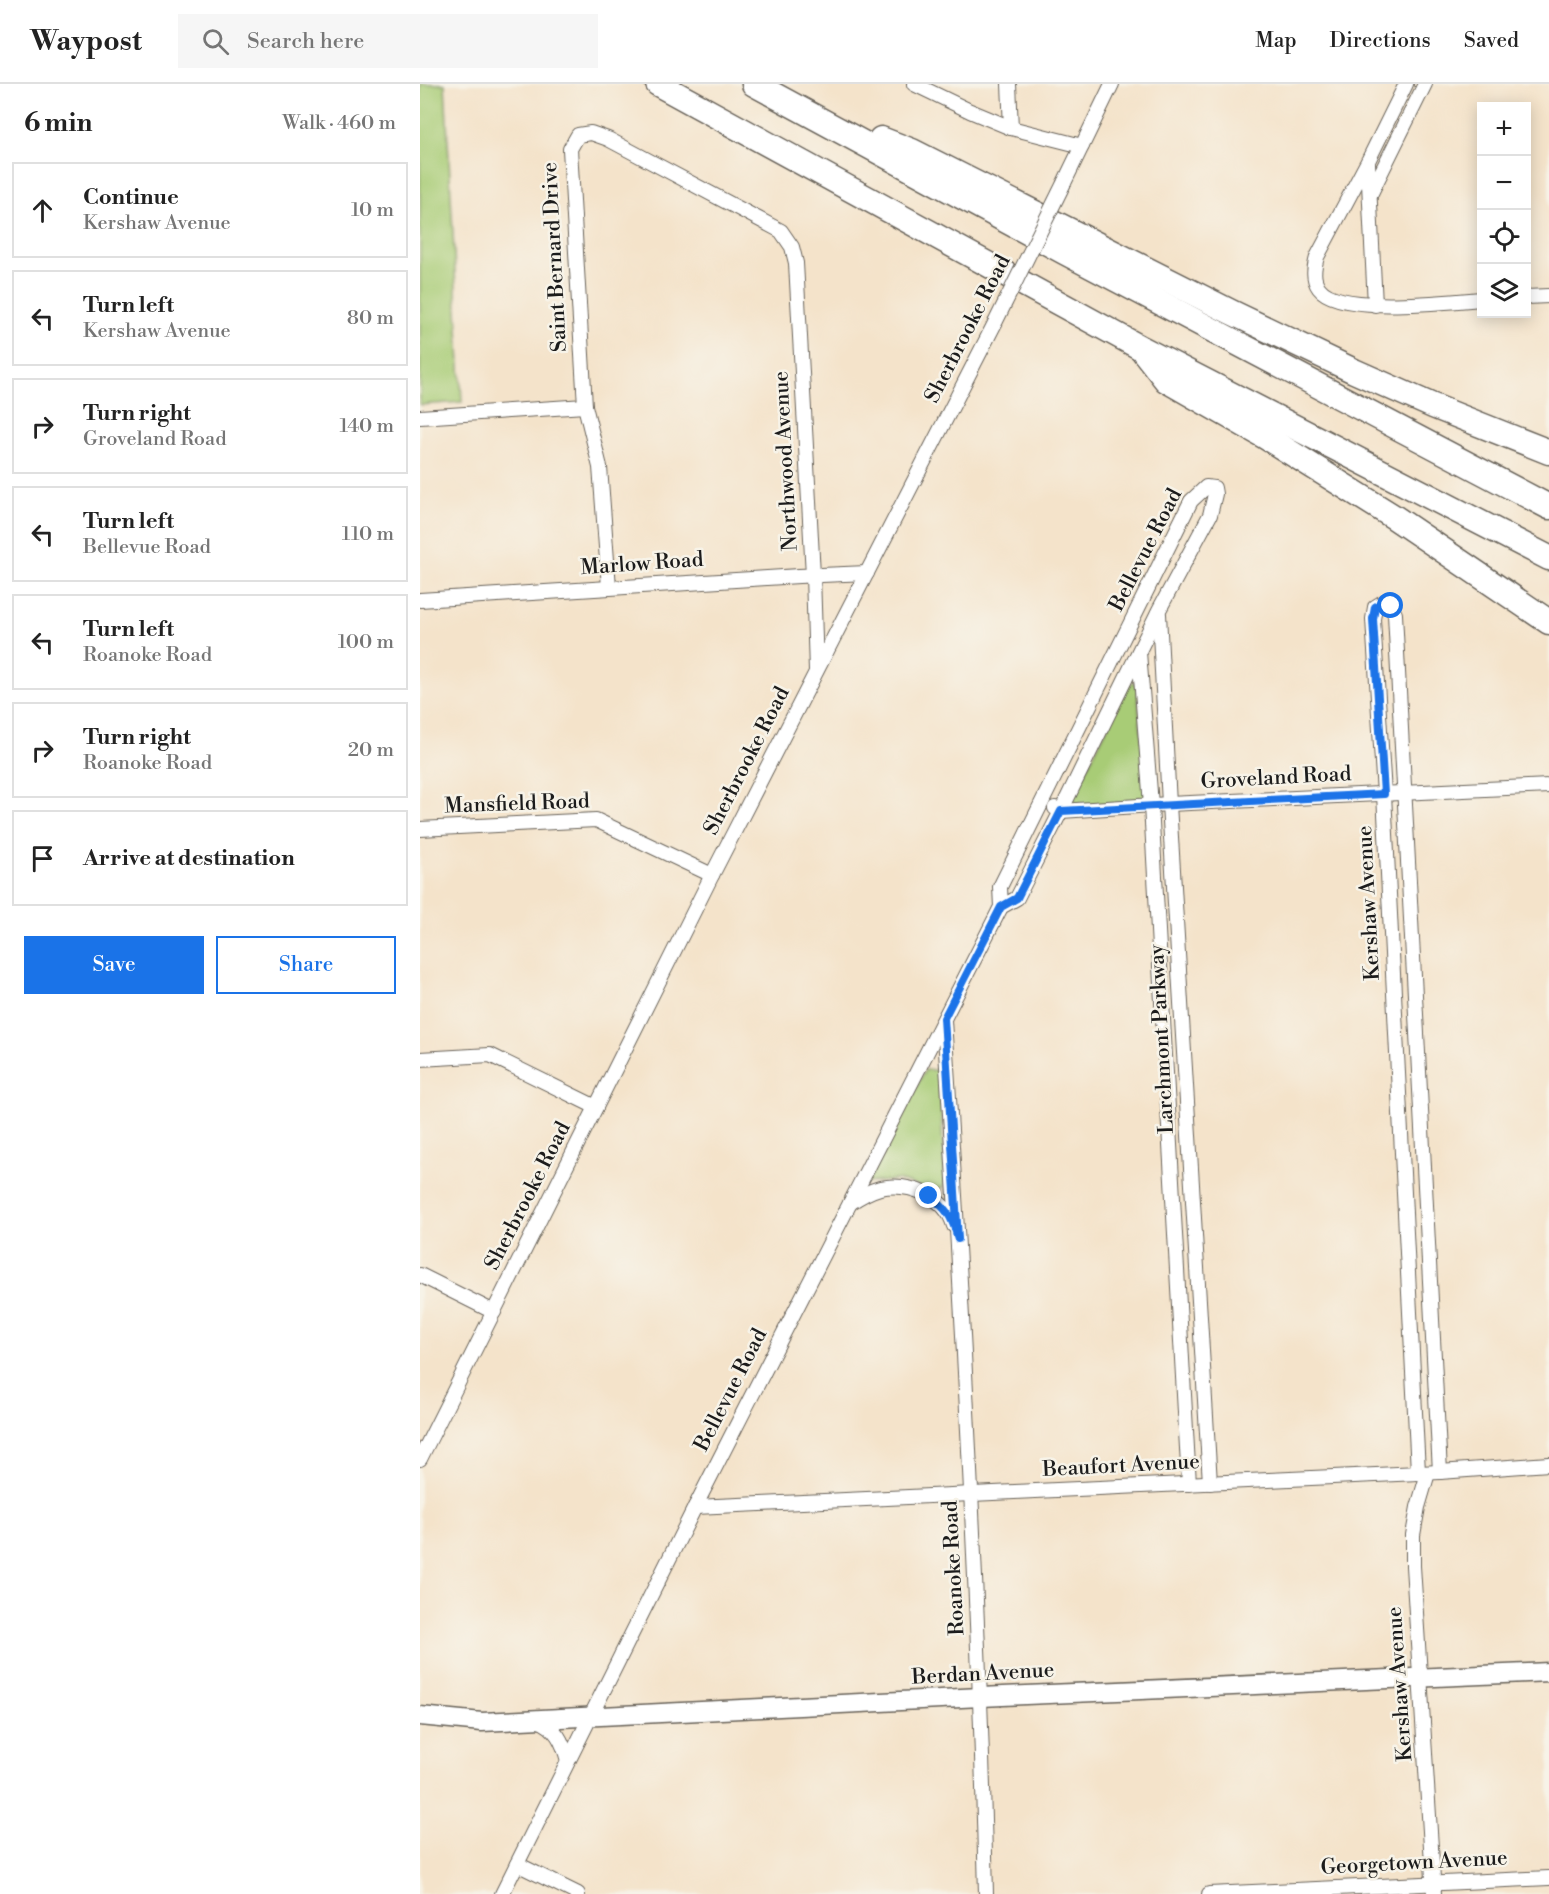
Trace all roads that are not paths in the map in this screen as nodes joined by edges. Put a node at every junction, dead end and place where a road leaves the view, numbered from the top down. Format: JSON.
{"nodes":[{"id":1,"x":658,"y":84,"type":"edge"},
{"id":2,"x":754,"y":84,"type":"edge"},
{"id":3,"x":914,"y":84,"type":"edge"},
{"id":4,"x":1010,"y":84,"type":"edge"},
{"id":5,"x":1112,"y":84,"type":"edge"},
{"id":6,"x":1406,"y":84,"type":"edge"},
{"id":7,"x":1425,"y":84,"type":"edge"},
{"id":8,"x":803,"y":110,"type":"junction"},
{"id":9,"x":1011,"y":128,"type":"junction"},
{"id":10,"x":1082,"y":146,"type":"junction"},
{"id":11,"x":1368,"y":161,"type":"junction"},
{"id":12,"x":1370,"y":195,"type":"junction"},
{"id":13,"x":792,"y":247,"type":"joint"},
{"id":14,"x":1549,"y":296,"type":"edge"},
{"id":15,"x":1531,"y":297,"type":"edge"},
{"id":16,"x":1477,"y":299,"type":"edge"},
{"id":17,"x":1375,"y":305,"type":"junction"},
{"id":18,"x":1141,"y":348,"type":"junction"},
{"id":19,"x":585,"y":406,"type":"junction"},
{"id":20,"x":420,"y":417,"type":"edge"},
{"id":21,"x":1549,"y":452,"type":"edge"},
{"id":22,"x":1549,"y":507,"type":"edge"},
{"id":23,"x":1549,"y":558,"type":"edge"},
{"id":24,"x":867,"y":573,"type":"junction"},
{"id":25,"x":813,"y":575,"type":"junction"},
{"id":26,"x":609,"y":588,"type":"junction"},
{"id":27,"x":420,"y":600,"type":"edge"},
{"id":28,"x":1142,"y":602,"type":"junction"},
{"id":29,"x":1159,"y":610,"type":"junction"},
{"id":30,"x":1549,"y":622,"type":"edge"},
{"id":31,"x":1122,"y":643,"type":"junction"},
{"id":32,"x":1139,"y":651,"type":"junction"},
{"id":33,"x":816,"y":673,"type":"junction"},
{"id":34,"x":1549,"y":786,"type":"edge"},
{"id":35,"x":1406,"y":793,"type":"junction"},
{"id":36,"x":1384,"y":794,"type":"junction"},
{"id":37,"x":1043,"y":802,"type":"junction"},
{"id":38,"x":1168,"y":804,"type":"junction"},
{"id":39,"x":1151,"y":805,"type":"junction"},
{"id":40,"x":1061,"y":811,"type":"junction"},
{"id":41,"x":420,"y":829,"type":"edge"},
{"id":42,"x":712,"y":875,"type":"junction"},
{"id":43,"x":1001,"y":907,"type":"junction"},
{"id":44,"x":944,"y":1018,"type":"junction"},
{"id":45,"x":420,"y":1059,"type":"edge"},
{"id":46,"x":596,"y":1107,"type":"junction"},
{"id":47,"x":850,"y":1203,"type":"junction"},
{"id":48,"x":958,"y":1239,"type":"junction"},
{"id":49,"x":420,"y":1275,"type":"edge"},
{"id":50,"x":494,"y":1312,"type":"junction"},
{"id":51,"x":420,"y":1459,"type":"edge"},
{"id":52,"x":1549,"y":1464,"type":"edge"},
{"id":53,"x":1428,"y":1472,"type":"junction"},
{"id":54,"x":1210,"y":1483,"type":"junction"},
{"id":55,"x":1189,"y":1484,"type":"junction"},
{"id":56,"x":972,"y":1495,"type":"junction"},
{"id":57,"x":695,"y":1508,"type":"junction"},
{"id":58,"x":1549,"y":1672,"type":"edge"},
{"id":59,"x":1421,"y":1678,"type":"junction"},
{"id":60,"x":981,"y":1696,"type":"junction"},
{"id":61,"x":420,"y":1716,"type":"edge"},
{"id":62,"x":591,"y":1717,"type":"junction"},
{"id":63,"x":537,"y":1720,"type":"junction"},
{"id":64,"x":568,"y":1761,"type":"junction"},
{"id":65,"x":517,"y":1864,"type":"junction"},
{"id":66,"x":1549,"y":1878,"type":"edge"},
{"id":67,"x":1434,"y":1889,"type":"edge"},
{"id":68,"x":502,"y":1894,"type":"edge"},
{"id":69,"x":578,"y":1894,"type":"edge"},
{"id":70,"x":986,"y":1894,"type":"edge"},
{"id":71,"x":1209,"y":1894,"type":"edge"}],
"edges":[{"from":1,"to":18,"type":"highway"},
{"from":2,"to":8,"type":"highway"},
{"from":3,"to":9,"type":"street"},
{"from":4,"to":9,"type":"street"},
{"from":5,"to":10,"type":"street","name":"Sherbrooke Road"},
{"from":6,"to":11,"type":"street"},
{"from":7,"to":12,"type":"street"},
{"from":8,"to":21,"type":"highway"},
{"from":8,"to":22,"type":"highway"},
{"from":9,"to":10,"type":"street"},
{"from":10,"to":24,"type":"street","name":"Sherbrooke Road","bridge":true},
{"from":11,"to":12,"type":"street"},
{"from":11,"to":17,"type":"street"},
{"from":12,"to":17,"type":"street"},
{"from":13,"to":19,"type":"street","name":"Saint Bernard Drive"},
{"from":13,"to":25,"type":"street","name":"Northwood Avenue"},
{"from":14,"to":15,"type":"street"},
{"from":16,"to":17,"type":"street"},
{"from":18,"to":23,"type":"highway"},
{"from":18,"to":30,"type":"highway"},
{"from":19,"to":20,"type":"street"},
{"from":19,"to":26,"type":"street","name":"Saint Bernard Drive"},
{"from":24,"to":25,"type":"street","name":"Marlow Road"},
{"from":24,"to":33,"type":"street","name":"Sherbrooke Road"},
{"from":25,"to":26,"type":"street","name":"Marlow Road"},
{"from":25,"to":33,"type":"street","name":"Northwood Avenue"},
{"from":26,"to":27,"type":"street","name":"Marlow Road"},
{"from":28,"to":29,"type":"street"},
{"from":28,"to":29,"type":"street","name":"Bellevue Road"},
{"from":28,"to":31,"type":"street","name":"Bellevue Road"},
{"from":29,"to":32,"type":"street","name":"Bellevue Road"},
{"from":29,"to":38,"type":"street","name":"Larchmont Parkway"},
{"from":31,"to":32,"type":"street"},
{"from":31,"to":37,"type":"street","name":"Bellevue Road"},
{"from":32,"to":39,"type":"street","name":"Larchmont Parkway"},
{"from":32,"to":40,"type":"street","name":"Bellevue Road"},
{"from":33,"to":42,"type":"street","name":"Sherbrooke Road"},
{"from":34,"to":35,"type":"street","name":"Groveland Road"},
{"from":35,"to":36,"type":"street","name":"Groveland Road"},
{"from":35,"to":36,"type":"street","name":"Kershaw Avenue"},
{"from":35,"to":53,"type":"street","name":"Kershaw Avenue"},
{"from":36,"to":38,"type":"street","name":"Groveland Road"},
{"from":36,"to":53,"type":"street","name":"Kershaw Avenue"},
{"from":37,"to":40,"type":"street"},
{"from":37,"to":43,"type":"street","name":"Bellevue Road"},
{"from":38,"to":39,"type":"street","name":"Groveland Road"},
{"from":38,"to":54,"type":"street","name":"Larchmont Parkway"},
{"from":39,"to":40,"type":"street","name":"Groveland Road"},
{"from":39,"to":55,"type":"street","name":"Larchmont Parkway"},
{"from":40,"to":43,"type":"street","name":"Bellevue Road"},
{"from":41,"to":42,"type":"street","name":"Mansfield Road"},
{"from":42,"to":46,"type":"street","name":"Sherbrooke Road"},
{"from":43,"to":44,"type":"street","name":"Bellevue Road"},
{"from":44,"to":47,"type":"street","name":"Bellevue Road"},
{"from":44,"to":48,"type":"street","name":"Roanoke Road"},
{"from":45,"to":46,"type":"street"},
{"from":46,"to":50,"type":"street","name":"Sherbrooke Road"},
{"from":47,"to":48,"type":"street","name":"Roanoke Road"},
{"from":47,"to":57,"type":"street","name":"Bellevue Road"},
{"from":48,"to":56,"type":"street","name":"Roanoke Road"},
{"from":49,"to":50,"type":"street"},
{"from":50,"to":51,"type":"street","name":"Sherbrooke Road"},
{"from":52,"to":53,"type":"street","name":"Beaufort Avenue"},
{"from":53,"to":54,"type":"street","name":"Beaufort Avenue"},
{"from":53,"to":59,"type":"street","name":"Kershaw Avenue"},
{"from":54,"to":55,"type":"street","name":"Beaufort Avenue"},
{"from":55,"to":56,"type":"street","name":"Beaufort Avenue"},
{"from":56,"to":57,"type":"street","name":"Beaufort Avenue"},
{"from":56,"to":60,"type":"street","name":"Roanoke Road"},
{"from":57,"to":62,"type":"street","name":"Bellevue Road"},
{"from":58,"to":59,"type":"street","name":"Berdan Avenue"},
{"from":59,"to":60,"type":"street","name":"Berdan Avenue"},
{"from":59,"to":67,"type":"street","name":"Kershaw Avenue"},
{"from":60,"to":62,"type":"street","name":"Berdan Avenue"},
{"from":60,"to":70,"type":"street","name":"Roanoke Road"},
{"from":61,"to":63,"type":"street","name":"Berdan Avenue"},
{"from":62,"to":63,"type":"street","name":"Berdan Avenue"},
{"from":62,"to":64,"type":"street","name":"Bellevue Road"},
{"from":63,"to":64,"type":"street"},
{"from":64,"to":65,"type":"street","name":"Bellevue Road"},
{"from":65,"to":68,"type":"street","name":"Bellevue Road"},
{"from":65,"to":69,"type":"street"},
{"from":66,"to":67,"type":"street","name":"Georgetown Avenue"},
{"from":67,"to":71,"type":"street","name":"Georgetown Avenue"}]}
